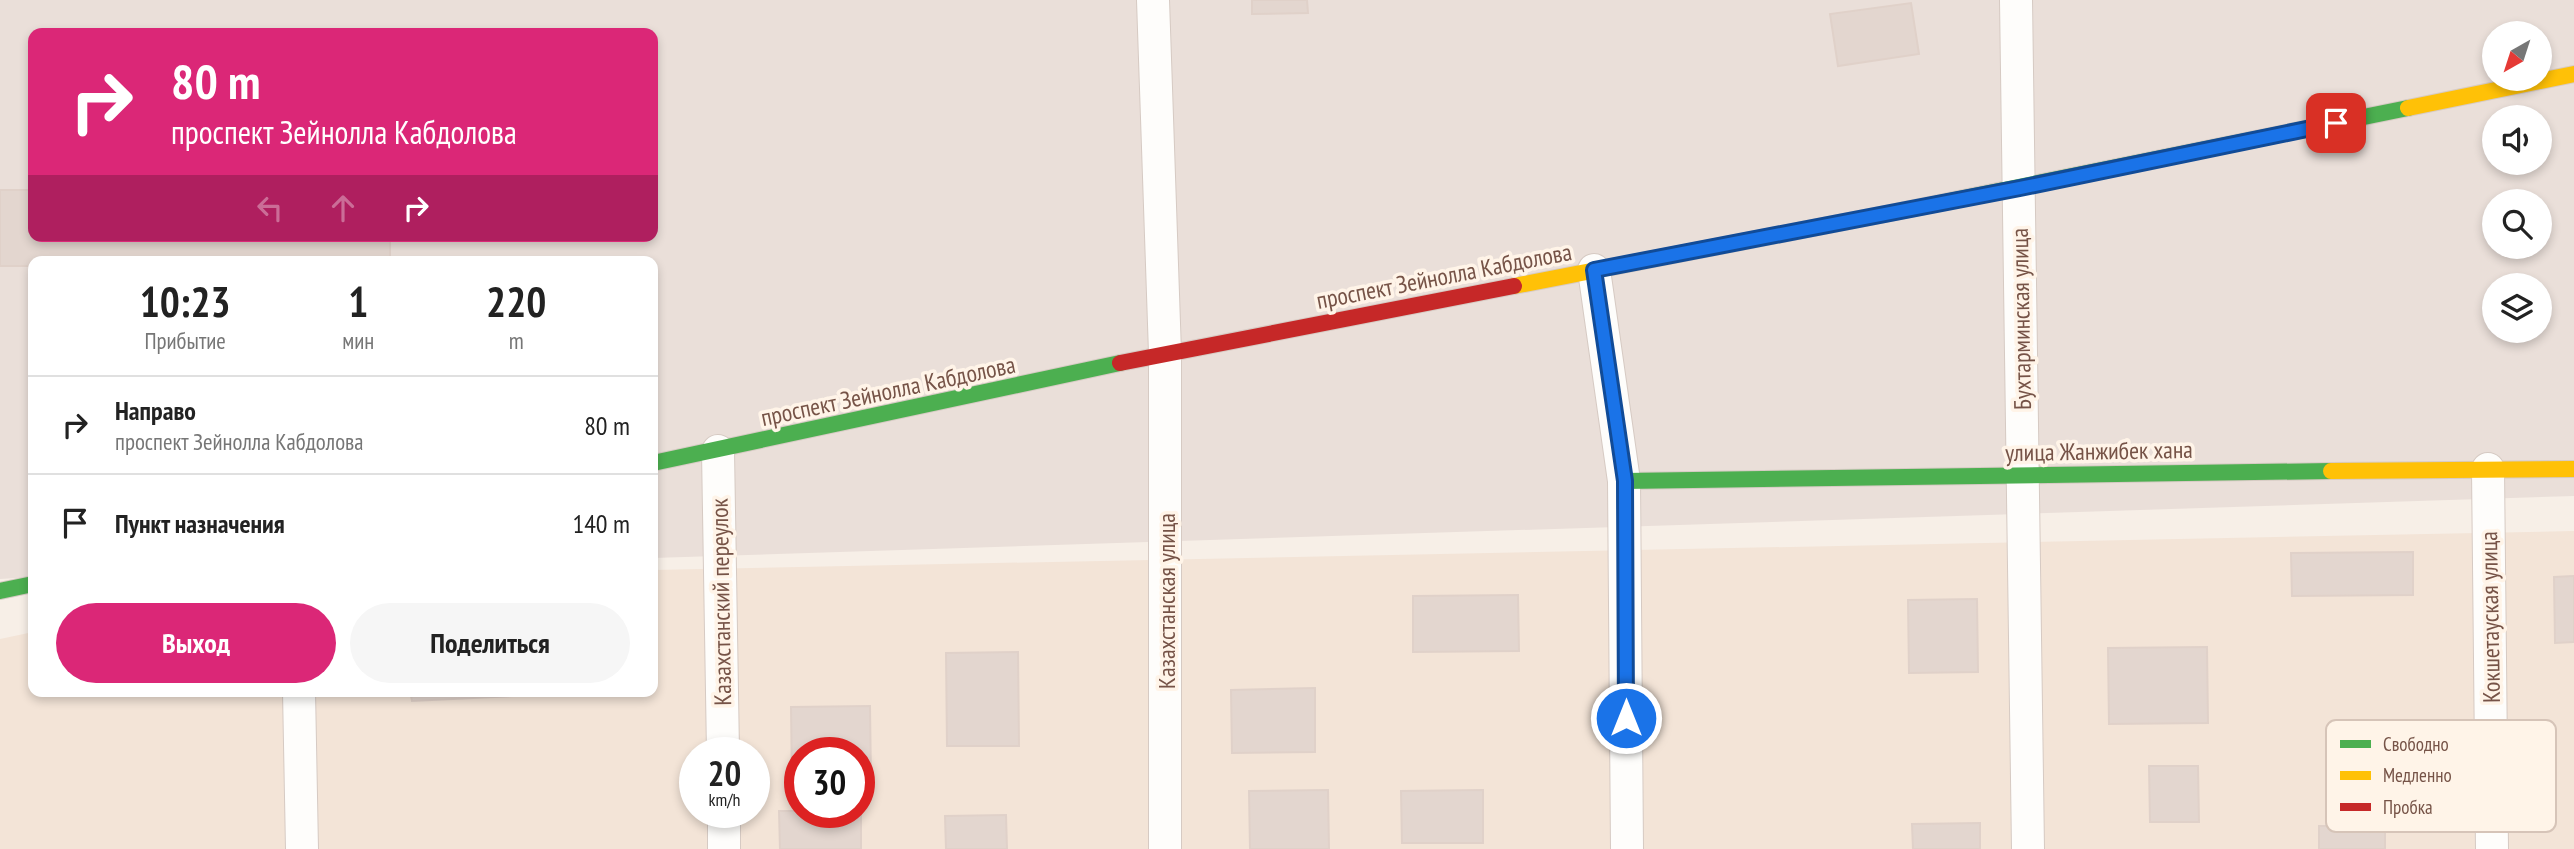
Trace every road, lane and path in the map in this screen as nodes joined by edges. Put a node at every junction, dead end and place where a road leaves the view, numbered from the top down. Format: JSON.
{"nodes":[{"id":1,"x":1153,"y":0,"type":"edge"},
{"id":2,"x":2016,"y":0,"type":"edge"},
{"id":3,"x":2574,"y":74,"type":"edge"},
{"id":4,"x":2020,"y":188,"type":"junction"},
{"id":5,"x":1594,"y":270,"type":"junction"},
{"id":6,"x":1165,"y":353,"type":"junction"},
{"id":7,"x":718,"y":451,"type":"junction"},
{"id":8,"x":658,"y":462,"type":"edge"},
{"id":9,"x":2488,"y":468,"type":"junction"},
{"id":10,"x":2574,"y":469,"type":"edge"},
{"id":11,"x":2023,"y":474,"type":"junction"},
{"id":12,"x":1625,"y":481,"type":"junction"},
{"id":13,"x":28,"y":585,"type":"edge"},
{"id":14,"x":0,"y":591,"type":"edge"},
{"id":15,"x":299,"y":697,"type":"edge"},
{"id":16,"x":2491,"y":720,"type":"edge"},
{"id":17,"x":723,"y":737,"type":"edge"},
{"id":18,"x":724,"y":828,"type":"edge"},
{"id":19,"x":302,"y":849,"type":"edge"},
{"id":20,"x":724,"y":849,"type":"edge"},
{"id":21,"x":1166,"y":849,"type":"edge"},
{"id":22,"x":1627,"y":849,"type":"edge"},
{"id":23,"x":2028,"y":849,"type":"edge"}],
"edges":[{"from":1,"to":6,"type":"street","name":"Казахстанская улица"},
{"from":2,"to":4,"type":"street","name":"Бухтарминская улица"},
{"from":3,"to":4,"type":"main road","name":"проспект Зейнолла Кабдолова"},
{"from":4,"to":5,"type":"main road","name":"проспект Зейнолла Кабдолова"},
{"from":4,"to":11,"type":"street","name":"Бухтарминская улица"},
{"from":5,"to":6,"type":"main road","name":"проспект Зейнолла Кабдолова"},
{"from":5,"to":12,"type":"street"},
{"from":6,"to":7,"type":"main road","name":"проспект Зейнолла Кабдолова"},
{"from":6,"to":21,"type":"street","name":"Казахстанская улица"},
{"from":7,"to":8,"type":"main road","name":"проспект Зейнолла Кабдолова"},
{"from":7,"to":17,"type":"street","name":"Казахстанский переулок"},
{"from":9,"to":10,"type":"main road","name":"улица Жанжибек хана"},
{"from":9,"to":11,"type":"main road","name":"улица Жанжибек хана"},
{"from":9,"to":16,"type":"street","name":"Кокшетауская улица"},
{"from":11,"to":12,"type":"main road","name":"улица Жанжибек хана"},
{"from":11,"to":23,"type":"street","name":"Бухтарминская улица"},
{"from":12,"to":22,"type":"street"},
{"from":13,"to":14,"type":"main road"},
{"from":15,"to":19,"type":"street"},
{"from":18,"to":20,"type":"street"}]}
